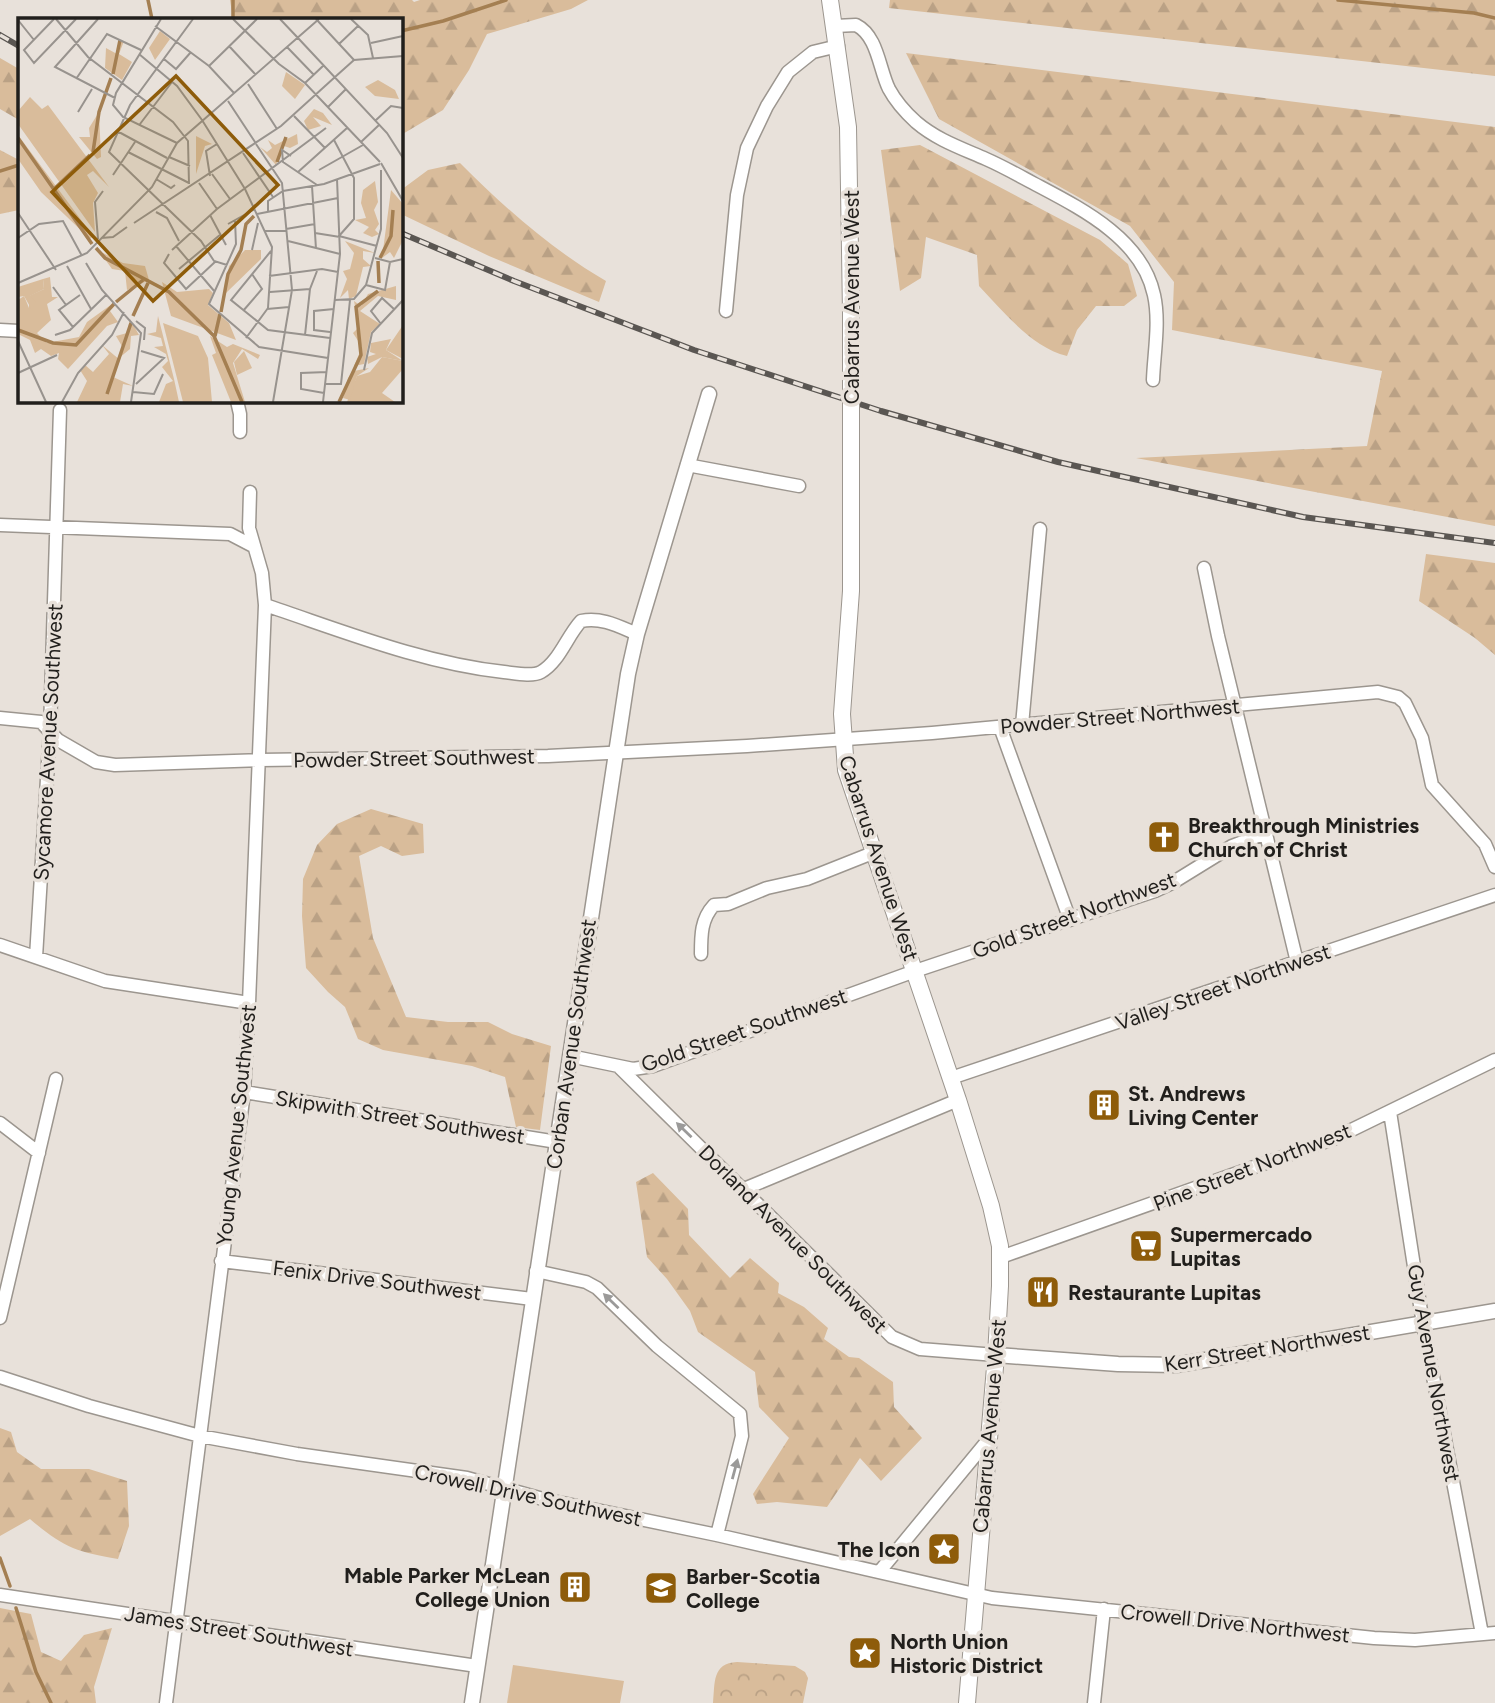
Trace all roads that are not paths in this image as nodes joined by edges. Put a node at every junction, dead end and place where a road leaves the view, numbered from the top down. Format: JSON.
{"nodes":[{"id":1,"x":830,"y":0,"type":"edge"},
{"id":2,"x":835,"y":26,"type":"junction"},
{"id":3,"x":838,"y":46,"type":"junction"},
{"id":4,"x":726,"y":312,"type":"dead end"},
{"id":5,"x":0,"y":330,"type":"edge"},
{"id":6,"x":18,"y":331,"type":"edge"},
{"id":7,"x":1153,"y":380,"type":"dead end"},
{"id":8,"x":709,"y":394,"type":"dead end"},
{"id":9,"x":237,"y":402,"type":"edge"},
{"id":10,"x":60,"y":410,"type":"dead end"},
{"id":11,"x":240,"y":432,"type":"dead end"},
{"id":12,"x":687,"y":465,"type":"junction"},
{"id":13,"x":799,"y":486,"type":"dead end"},
{"id":14,"x":250,"y":492,"type":"dead end"},
{"id":15,"x":0,"y":525,"type":"edge"},
{"id":16,"x":58,"y":527,"type":"junction"},
{"id":17,"x":1040,"y":529,"type":"dead end"},
{"id":18,"x":253,"y":546,"type":"junction"},
{"id":19,"x":1204,"y":568,"type":"dead end"},
{"id":20,"x":265,"y":605,"type":"junction"},
{"id":21,"x":637,"y":635,"type":"junction"},
{"id":22,"x":1235,"y":705,"type":"junction"},
{"id":23,"x":0,"y":719,"type":"edge"},
{"id":24,"x":1022,"y":725,"type":"junction"},
{"id":25,"x":1000,"y":727,"type":"junction"},
{"id":26,"x":50,"y":730,"type":"junction"},
{"id":27,"x":842,"y":740,"type":"junction"},
{"id":28,"x":616,"y":752,"type":"junction"},
{"id":29,"x":260,"y":760,"type":"junction"},
{"id":30,"x":1266,"y":833,"type":"junction"},
{"id":31,"x":875,"y":852,"type":"junction"},
{"id":32,"x":1495,"y":867,"type":"edge"},
{"id":33,"x":1495,"y":895,"type":"edge"},
{"id":34,"x":1070,"y":920,"type":"junction"},
{"id":35,"x":0,"y":945,"type":"edge"},
{"id":36,"x":701,"y":954,"type":"dead end"},
{"id":37,"x":36,"y":957,"type":"junction"},
{"id":38,"x":1297,"y":962,"type":"junction"},
{"id":39,"x":915,"y":971,"type":"junction"},
{"id":40,"x":250,"y":1003,"type":"junction"},
{"id":41,"x":569,"y":1056,"type":"junction"},
{"id":42,"x":1495,"y":1060,"type":"edge"},
{"id":43,"x":618,"y":1066,"type":"junction"},
{"id":44,"x":951,"y":1078,"type":"junction"},
{"id":45,"x":57,"y":1079,"type":"dead end"},
{"id":46,"x":244,"y":1092,"type":"junction"},
{"id":47,"x":958,"y":1100,"type":"junction"},
{"id":48,"x":1390,"y":1112,"type":"junction"},
{"id":49,"x":0,"y":1123,"type":"edge"},
{"id":50,"x":556,"y":1142,"type":"junction"},
{"id":51,"x":39,"y":1153,"type":"junction"},
{"id":52,"x":744,"y":1189,"type":"junction"},
{"id":53,"x":1001,"y":1257,"type":"junction"},
{"id":54,"x":221,"y":1261,"type":"junction"},
{"id":55,"x":537,"y":1271,"type":"junction"},
{"id":56,"x":532,"y":1299,"type":"junction"},
{"id":57,"x":1495,"y":1311,"type":"edge"},
{"id":58,"x":0,"y":1318,"type":"edge"},
{"id":59,"x":1423,"y":1324,"type":"junction"},
{"id":60,"x":996,"y":1355,"type":"junction"},
{"id":61,"x":0,"y":1377,"type":"edge"},
{"id":62,"x":200,"y":1436,"type":"junction"},
{"id":63,"x":988,"y":1440,"type":"junction"},
{"id":64,"x":504,"y":1489,"type":"junction"},
{"id":65,"x":717,"y":1535,"type":"junction"},
{"id":66,"x":880,"y":1572,"type":"junction"},
{"id":67,"x":975,"y":1594,"type":"junction"},
{"id":68,"x":0,"y":1595,"type":"edge"},
{"id":69,"x":1104,"y":1609,"type":"junction"},
{"id":70,"x":176,"y":1623,"type":"junction"},
{"id":71,"x":1488,"y":1633,"type":"edge"},
{"id":72,"x":477,"y":1666,"type":"junction"},
{"id":73,"x":166,"y":1703,"type":"edge"},
{"id":74,"x":472,"y":1703,"type":"edge"},
{"id":75,"x":967,"y":1703,"type":"edge"},
{"id":76,"x":1094,"y":1703,"type":"edge"}],
"edges":[{"from":1,"to":2,"type":"main road","name":"Cabarrus Avenue West"},
{"from":2,"to":3,"type":"main road","name":"Cabarrus Avenue West"},
{"from":2,"to":7,"type":"street"},
{"from":3,"to":4,"type":"street"},
{"from":3,"to":27,"type":"main road","name":"Cabarrus Avenue West","bridge":true},
{"from":5,"to":6,"type":"street"},
{"from":8,"to":12,"type":"street","name":"Corban Avenue Southwest"},
{"from":9,"to":11,"type":"street"},
{"from":10,"to":16,"type":"street","name":"Sycamore Avenue Southwest"},
{"from":12,"to":13,"type":"street"},
{"from":12,"to":21,"type":"street","name":"Corban Avenue Southwest"},
{"from":14,"to":18,"type":"street","name":"Young Avenue Southwest"},
{"from":15,"to":16,"type":"street"},
{"from":16,"to":18,"type":"street"},
{"from":16,"to":26,"type":"street","name":"Sycamore Avenue Southwest"},
{"from":17,"to":24,"type":"street"},
{"from":18,"to":20,"type":"street","name":"Young Avenue Southwest"},
{"from":19,"to":22,"type":"street"},
{"from":20,"to":21,"type":"street"},
{"from":20,"to":29,"type":"street","name":"Young Avenue Southwest"},
{"from":21,"to":28,"type":"street","name":"Corban Avenue Southwest"},
{"from":22,"to":24,"type":"street","name":"Powder Street Northwest"},
{"from":22,"to":30,"type":"street"},
{"from":22,"to":32,"type":"street","name":"Powder Street Northwest"},
{"from":23,"to":26,"type":"street","name":"Powder Street Southwest"},
{"from":24,"to":25,"type":"street","name":"Powder Street Northwest"},
{"from":25,"to":27,"type":"street","name":"Powder Street Northwest"},
{"from":25,"to":34,"type":"street"},
{"from":26,"to":29,"type":"street","name":"Powder Street Southwest"},
{"from":26,"to":37,"type":"street","name":"Sycamore Avenue Southwest"},
{"from":27,"to":28,"type":"street","name":"Powder Street Southwest"},
{"from":27,"to":31,"type":"main road","name":"Cabarrus Avenue West"},
{"from":28,"to":29,"type":"street","name":"Powder Street Southwest"},
{"from":28,"to":41,"type":"street","name":"Corban Avenue Southwest"},
{"from":29,"to":40,"type":"street","name":"Young Avenue Southwest"},
{"from":30,"to":34,"type":"street","name":"Gold Street Northwest"},
{"from":30,"to":38,"type":"street"},
{"from":31,"to":36,"type":"street"},
{"from":31,"to":39,"type":"main road","name":"Cabarrus Avenue West"},
{"from":33,"to":38,"type":"street","name":"Valley Street Northwest"},
{"from":34,"to":39,"type":"street","name":"Gold Street Northwest"},
{"from":35,"to":37,"type":"street"},
{"from":37,"to":40,"type":"street"},
{"from":38,"to":44,"type":"street","name":"Valley Street Northwest"},
{"from":39,"to":43,"type":"street","name":"Gold Street Southwest"},
{"from":39,"to":44,"type":"main road","name":"Cabarrus Avenue West"},
{"from":40,"to":46,"type":"street","name":"Young Avenue Southwest"},
{"from":41,"to":43,"type":"street","name":"Gold Street Southwest"},
{"from":41,"to":50,"type":"street","name":"Corban Avenue Southwest"},
{"from":42,"to":48,"type":"street","name":"Pine Street Northwest"},
{"from":52,"to":43,"type":"street","name":"Dorland Avenue Southwest","one_way":true},
{"from":44,"to":47,"type":"main road","name":"Cabarrus Avenue West"},
{"from":45,"to":51,"type":"street"},
{"from":46,"to":50,"type":"street","name":"Skipwith Street Southwest"},
{"from":46,"to":54,"type":"street","name":"Young Avenue Southwest"},
{"from":47,"to":52,"type":"street"},
{"from":47,"to":53,"type":"main road","name":"Cabarrus Avenue West"},
{"from":48,"to":53,"type":"street","name":"Pine Street Northwest"},
{"from":48,"to":59,"type":"street","name":"Guy Avenue Northwest"},
{"from":49,"to":51,"type":"street"},
{"from":50,"to":55,"type":"street","name":"Corban Avenue Southwest"},
{"from":51,"to":58,"type":"street"},
{"from":52,"to":60,"type":"street","name":"Dorland Avenue Southwest"},
{"from":53,"to":60,"type":"main road","name":"Cabarrus Avenue West"},
{"from":54,"to":56,"type":"street","name":"Fenix Drive Southwest"},
{"from":54,"to":62,"type":"street","name":"Young Avenue Southwest"},
{"from":55,"to":56,"type":"street","name":"Corban Avenue Southwest"},
{"from":65,"to":55,"type":"street","one_way":true},
{"from":56,"to":64,"type":"street","name":"Corban Avenue Southwest"},
{"from":57,"to":59,"type":"street","name":"Kerr Street Northwest"},
{"from":59,"to":60,"type":"street","name":"Kerr Street Northwest"},
{"from":59,"to":71,"type":"street","name":"Guy Avenue Northwest"},
{"from":60,"to":63,"type":"main road","name":"Cabarrus Avenue West"},
{"from":61,"to":62,"type":"street","name":"Crowell Drive Southwest"},
{"from":62,"to":64,"type":"street","name":"Crowell Drive Southwest"},
{"from":62,"to":70,"type":"street","name":"Young Avenue Southwest"},
{"from":63,"to":66,"type":"street"},
{"from":63,"to":67,"type":"main road","name":"Cabarrus Avenue West"},
{"from":64,"to":65,"type":"street","name":"Crowell Drive Southwest"},
{"from":64,"to":72,"type":"street","name":"Corban Avenue Southwest"},
{"from":65,"to":66,"type":"street","name":"Crowell Drive Southwest"},
{"from":66,"to":67,"type":"street","name":"Crowell Drive Southwest"},
{"from":67,"to":69,"type":"street","name":"Crowell Drive Northwest"},
{"from":67,"to":75,"type":"main road","name":"Cabarrus Avenue West"},
{"from":68,"to":70,"type":"street","name":"James Street Southwest"},
{"from":69,"to":71,"type":"street","name":"Crowell Drive Northwest"},
{"from":69,"to":76,"type":"street"},
{"from":70,"to":72,"type":"street","name":"James Street Southwest"},
{"from":70,"to":73,"type":"street","name":"Young Avenue Southwest"},
{"from":72,"to":74,"type":"street","name":"Corban Avenue Southwest"}]}
